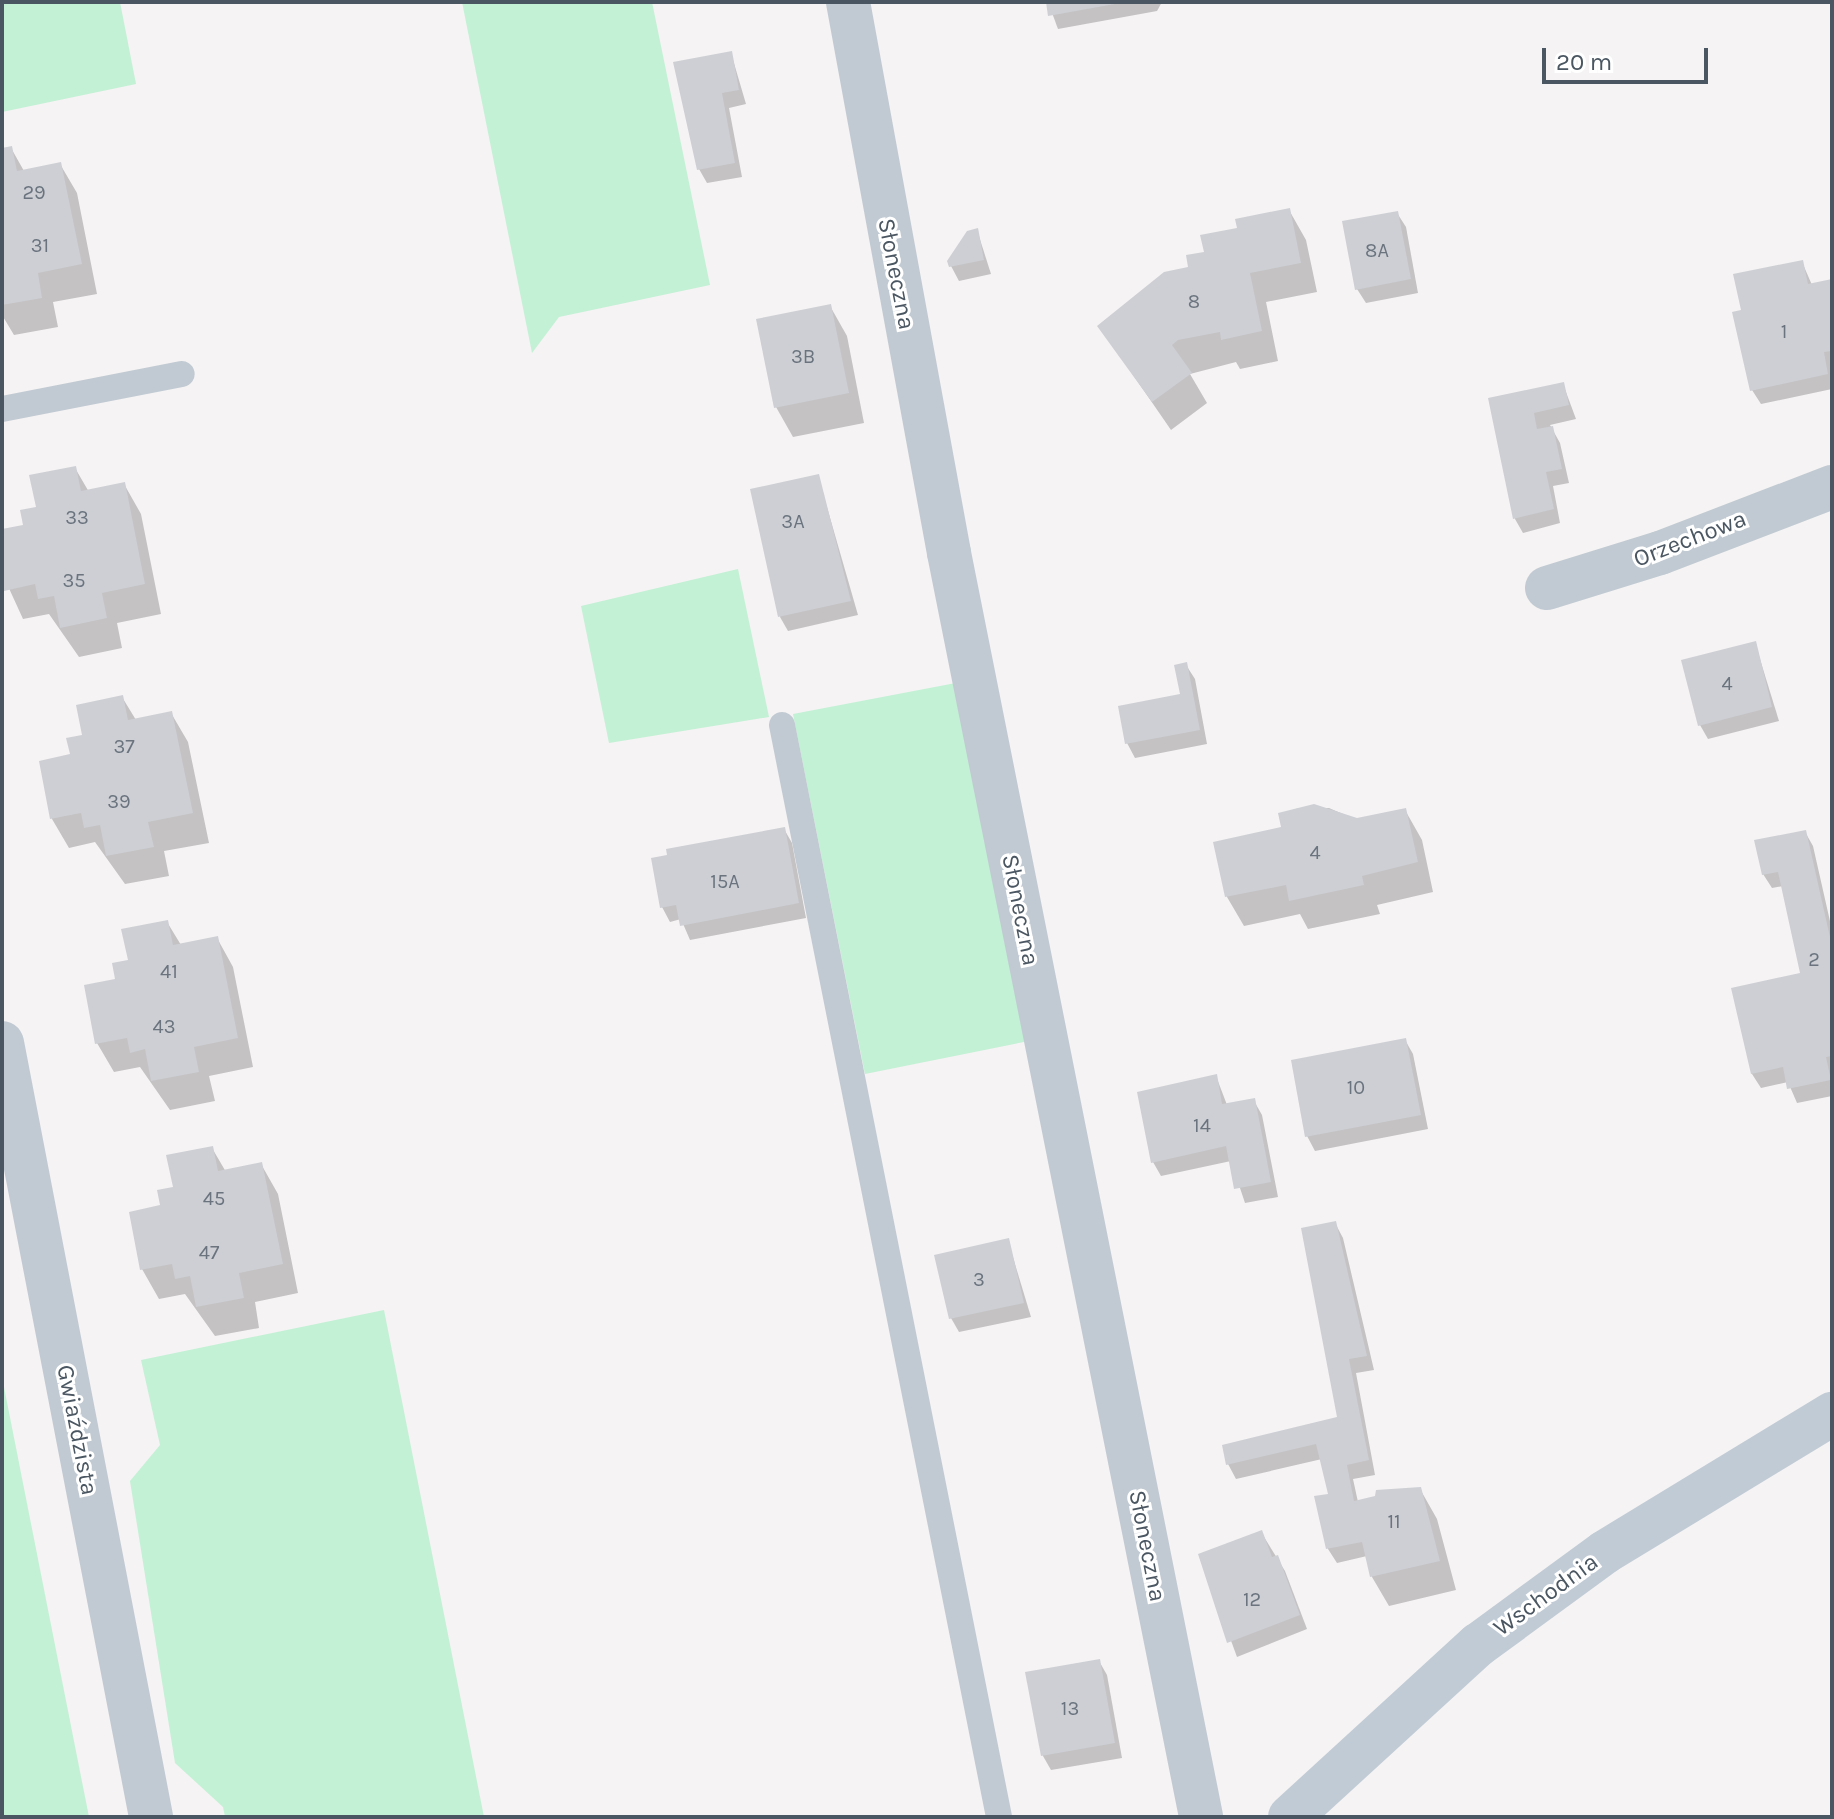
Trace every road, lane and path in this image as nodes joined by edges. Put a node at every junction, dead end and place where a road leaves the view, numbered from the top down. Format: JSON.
{"nodes":[{"id":1,"x":848,"y":2,"type":"edge"},
{"id":2,"x":182,"y":374,"type":"dead end"},
{"id":3,"x":2,"y":409,"type":"edge"},
{"id":4,"x":1832,"y":487,"type":"edge"},
{"id":5,"x":1547,"y":588,"type":"dead end"},
{"id":6,"x":782,"y":725,"type":"dead end"},
{"id":7,"x":2,"y":1043,"type":"edge"},
{"id":8,"x":1832,"y":1414,"type":"edge"},
{"id":9,"x":151,"y":1817,"type":"edge"},
{"id":10,"x":999,"y":1817,"type":"edge"},
{"id":11,"x":1201,"y":1817,"type":"edge"},
{"id":12,"x":1290,"y":1817,"type":"edge"}],
"edges":[{"from":1,"to":11,"type":"street","name":"Słoneczna"},
{"from":2,"to":3,"type":"lane"},
{"from":4,"to":5,"type":"street","name":"Orzechowa"},
{"from":6,"to":10,"type":"lane"},
{"from":7,"to":9,"type":"street","name":"Gwiaździsta"},
{"from":8,"to":12,"type":"main road","name":"Wschodnia"}]}
